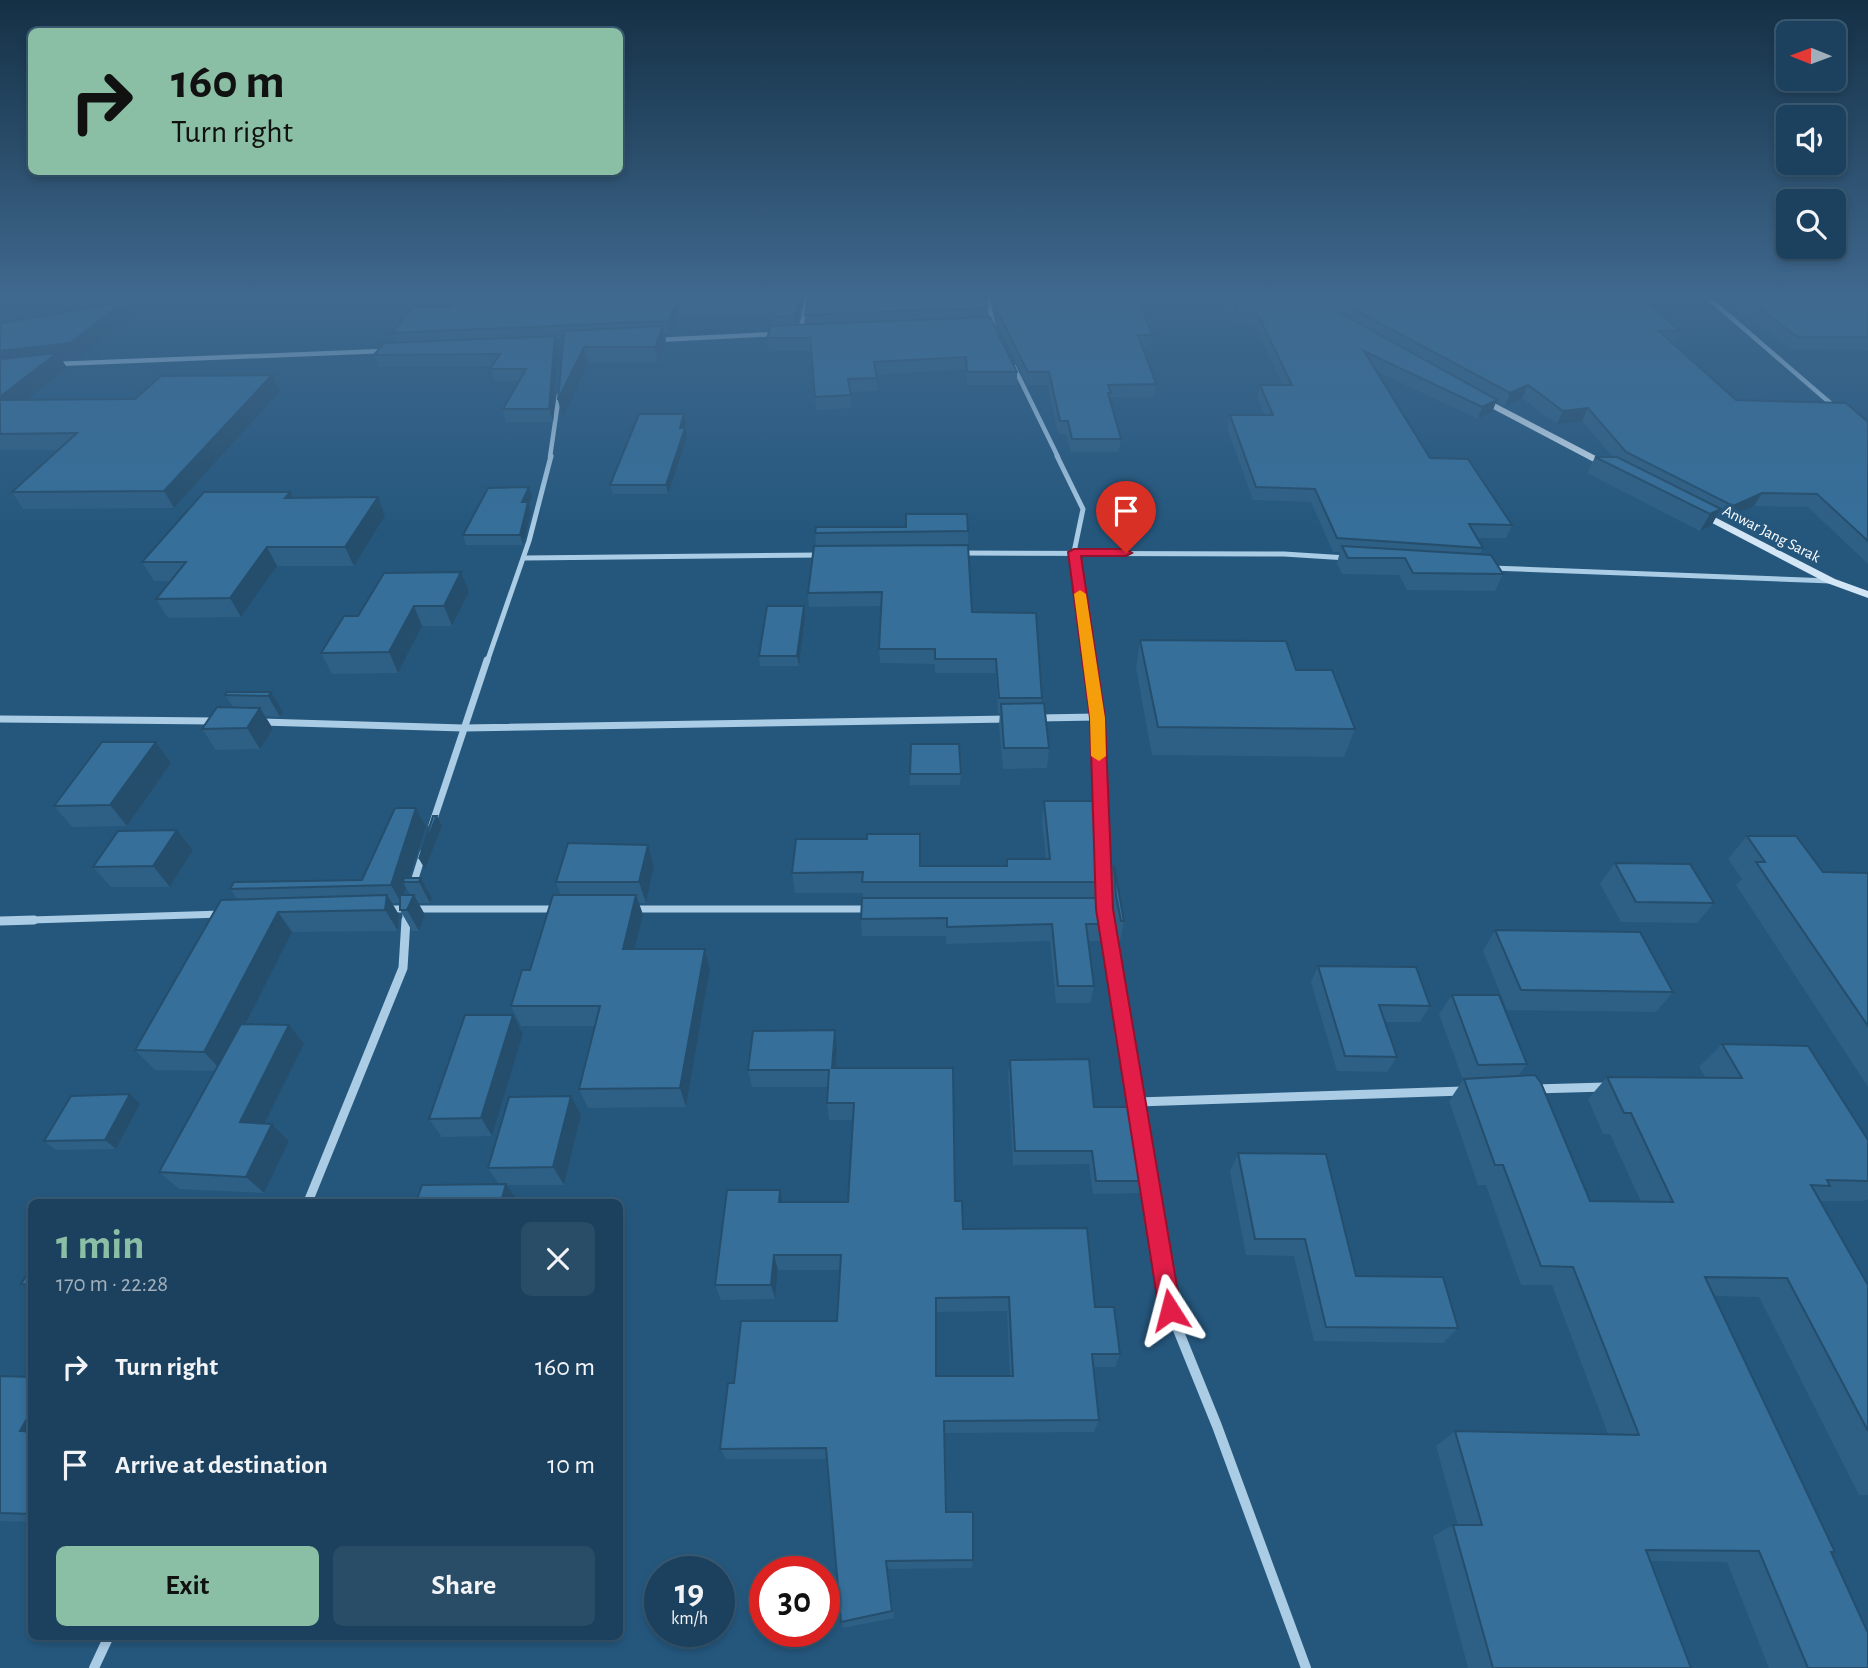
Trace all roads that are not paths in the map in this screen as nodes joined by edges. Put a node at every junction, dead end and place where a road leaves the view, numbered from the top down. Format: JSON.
{"nodes":[{"id":1,"x":1017,"y":373,"type":"edge"},
{"id":2,"x":1796,"y":373,"type":"edge"},
{"id":3,"x":561,"y":381,"type":"edge"},
{"id":4,"x":1474,"y":396,"type":"edge"},
{"id":5,"x":1839,"y":410,"type":"edge"},
{"id":6,"x":1621,"y":472,"type":"edge"},
{"id":7,"x":1682,"y":504,"type":"edge"},
{"id":8,"x":1074,"y":552,"type":"junction"},
{"id":9,"x":950,"y":554,"type":"edge"},
{"id":10,"x":827,"y":555,"type":"edge"},
{"id":11,"x":525,"y":558,"type":"junction"},
{"id":12,"x":1354,"y":559,"type":"edge"},
{"id":13,"x":1479,"y":567,"type":"edge"},
{"id":14,"x":1831,"y":581,"type":"junction"},
{"id":15,"x":1868,"y":596,"type":"edge"},
{"id":16,"x":1097,"y":718,"type":"junction"},
{"id":17,"x":0,"y":719,"type":"edge"},
{"id":18,"x":1015,"y":719,"type":"edge"},
{"id":19,"x":1028,"y":719,"type":"edge"},
{"id":20,"x":218,"y":721,"type":"edge"},
{"id":21,"x":259,"y":722,"type":"edge"},
{"id":22,"x":463,"y":728,"type":"junction"},
{"id":23,"x":430,"y":831,"type":"edge"},
{"id":24,"x":426,"y":844,"type":"edge"},
{"id":25,"x":406,"y":909,"type":"junction"},
{"id":26,"x":573,"y":909,"type":"edge"},
{"id":27,"x":629,"y":909,"type":"edge"},
{"id":28,"x":881,"y":909,"type":"edge"},
{"id":29,"x":1091,"y":909,"type":"edge"},
{"id":30,"x":1104,"y":909,"type":"junction"},
{"id":31,"x":379,"y":910,"type":"edge"},
{"id":32,"x":230,"y":914,"type":"edge"},
{"id":33,"x":0,"y":921,"type":"edge"},
{"id":34,"x":1618,"y":1086,"type":"edge"},
{"id":35,"x":1528,"y":1089,"type":"edge"},
{"id":36,"x":1476,"y":1091,"type":"edge"},
{"id":37,"x":1138,"y":1102,"type":"junction"},
{"id":38,"x":309,"y":1199,"type":"edge"},
{"id":39,"x":107,"y":1640,"type":"edge"},
{"id":40,"x":94,"y":1668,"type":"edge"},
{"id":41,"x":1307,"y":1668,"type":"edge"}],
"edges":[{"from":1,"to":8,"type":"street"},
{"from":2,"to":5,"type":"street"},
{"from":3,"to":11,"type":"street"},
{"from":4,"to":6,"type":"main road"},
{"from":7,"to":14,"type":"main road","name":"Anwar Jang Sarak"},
{"from":8,"to":9,"type":"street"},
{"from":8,"to":12,"type":"street"},
{"from":8,"to":16,"type":"street"},
{"from":10,"to":11,"type":"street"},
{"from":11,"to":22,"type":"street"},
{"from":13,"to":14,"type":"street"},
{"from":14,"to":15,"type":"main road","name":"Anwar Jang Sarak"},
{"from":16,"to":19,"type":"street"},
{"from":16,"to":30,"type":"street"},
{"from":17,"to":20,"type":"street"},
{"from":18,"to":22,"type":"street"},
{"from":21,"to":22,"type":"street"},
{"from":22,"to":23,"type":"street"},
{"from":24,"to":25,"type":"street"},
{"from":25,"to":26,"type":"street"},
{"from":25,"to":31,"type":"street"},
{"from":25,"to":38,"type":"street"},
{"from":27,"to":28,"type":"street"},
{"from":29,"to":30,"type":"street"},
{"from":30,"to":37,"type":"street"},
{"from":32,"to":33,"type":"street"},
{"from":34,"to":35,"type":"street"},
{"from":36,"to":37,"type":"street"},
{"from":37,"to":41,"type":"street"},
{"from":39,"to":40,"type":"street"}]}
